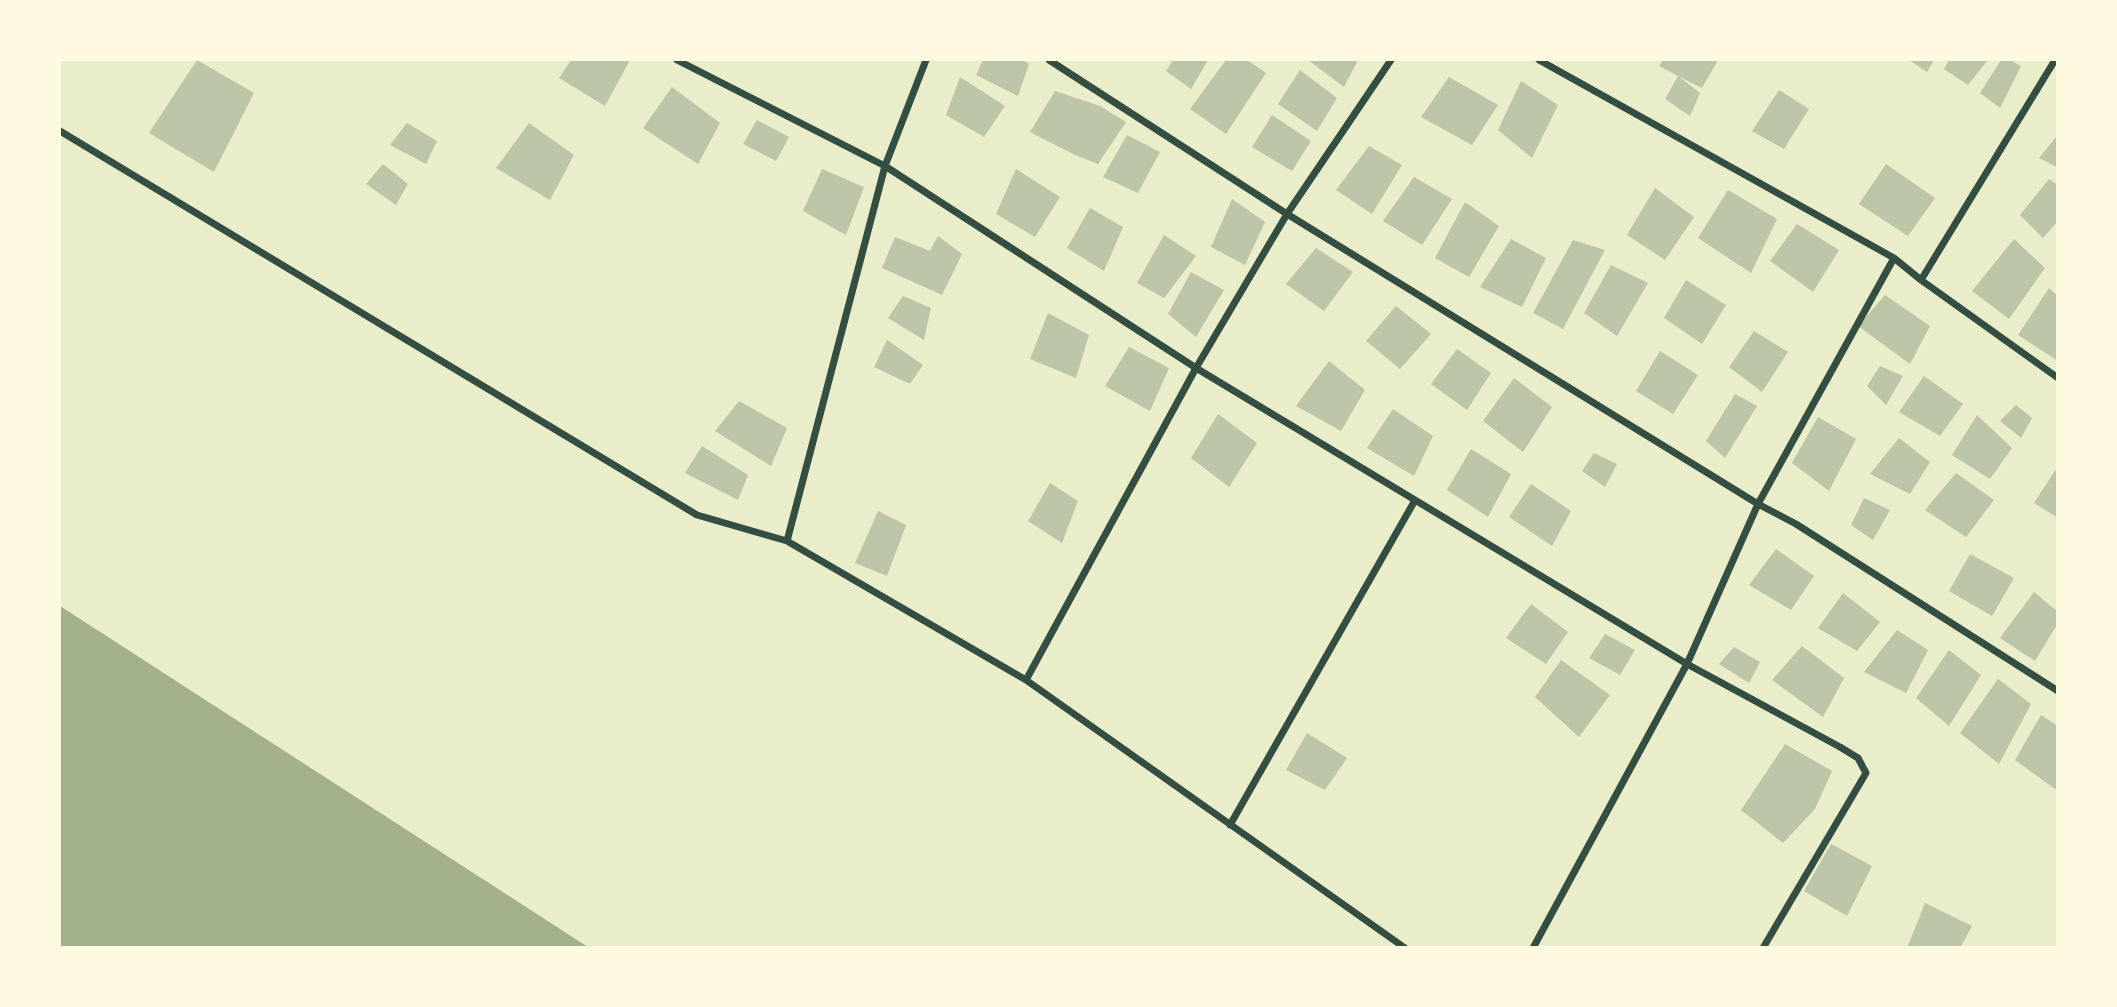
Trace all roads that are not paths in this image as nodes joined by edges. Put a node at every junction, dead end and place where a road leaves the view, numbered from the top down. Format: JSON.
{"nodes":[{"id":1,"x":677,"y":60,"type":"edge"},
{"id":2,"x":926,"y":60,"type":"edge"},
{"id":3,"x":1049,"y":60,"type":"edge"},
{"id":4,"x":1391,"y":60,"type":"edge"},
{"id":5,"x":1539,"y":60,"type":"edge"},
{"id":6,"x":2056,"y":60,"type":"edge"},
{"id":7,"x":60,"y":131,"type":"edge"},
{"id":8,"x":885,"y":166,"type":"junction"},
{"id":9,"x":1287,"y":214,"type":"junction"},
{"id":10,"x":1894,"y":258,"type":"junction"},
{"id":11,"x":1921,"y":280,"type":"junction"},
{"id":12,"x":1196,"y":368,"type":"junction"},
{"id":13,"x":2057,"y":377,"type":"edge"},
{"id":14,"x":1414,"y":502,"type":"junction"},
{"id":15,"x":1758,"y":504,"type":"junction"},
{"id":16,"x":787,"y":541,"type":"junction"},
{"id":17,"x":1687,"y":664,"type":"junction"},
{"id":18,"x":1026,"y":680,"type":"junction"},
{"id":19,"x":2057,"y":691,"type":"edge"},
{"id":20,"x":1230,"y":825,"type":"junction"},
{"id":21,"x":1405,"y":947,"type":"edge"},
{"id":22,"x":1533,"y":947,"type":"edge"},
{"id":23,"x":1763,"y":947,"type":"edge"}],
"edges":[{"from":1,"to":8,"type":"street"},
{"from":2,"to":8,"type":"street"},
{"from":3,"to":9,"type":"street"},
{"from":4,"to":9,"type":"street"},
{"from":5,"to":10,"type":"street"},
{"from":6,"to":11,"type":"street"},
{"from":7,"to":16,"type":"street"},
{"from":8,"to":12,"type":"street"},
{"from":8,"to":16,"type":"street"},
{"from":9,"to":12,"type":"street"},
{"from":9,"to":15,"type":"street"},
{"from":10,"to":11,"type":"street"},
{"from":10,"to":15,"type":"street"},
{"from":11,"to":13,"type":"street"},
{"from":12,"to":14,"type":"street"},
{"from":12,"to":18,"type":"street"},
{"from":14,"to":17,"type":"street"},
{"from":14,"to":20,"type":"street"},
{"from":15,"to":17,"type":"street"},
{"from":15,"to":19,"type":"street"},
{"from":16,"to":18,"type":"street"},
{"from":17,"to":22,"type":"street"},
{"from":17,"to":23,"type":"street"},
{"from":18,"to":20,"type":"street"},
{"from":20,"to":21,"type":"street"}]}
